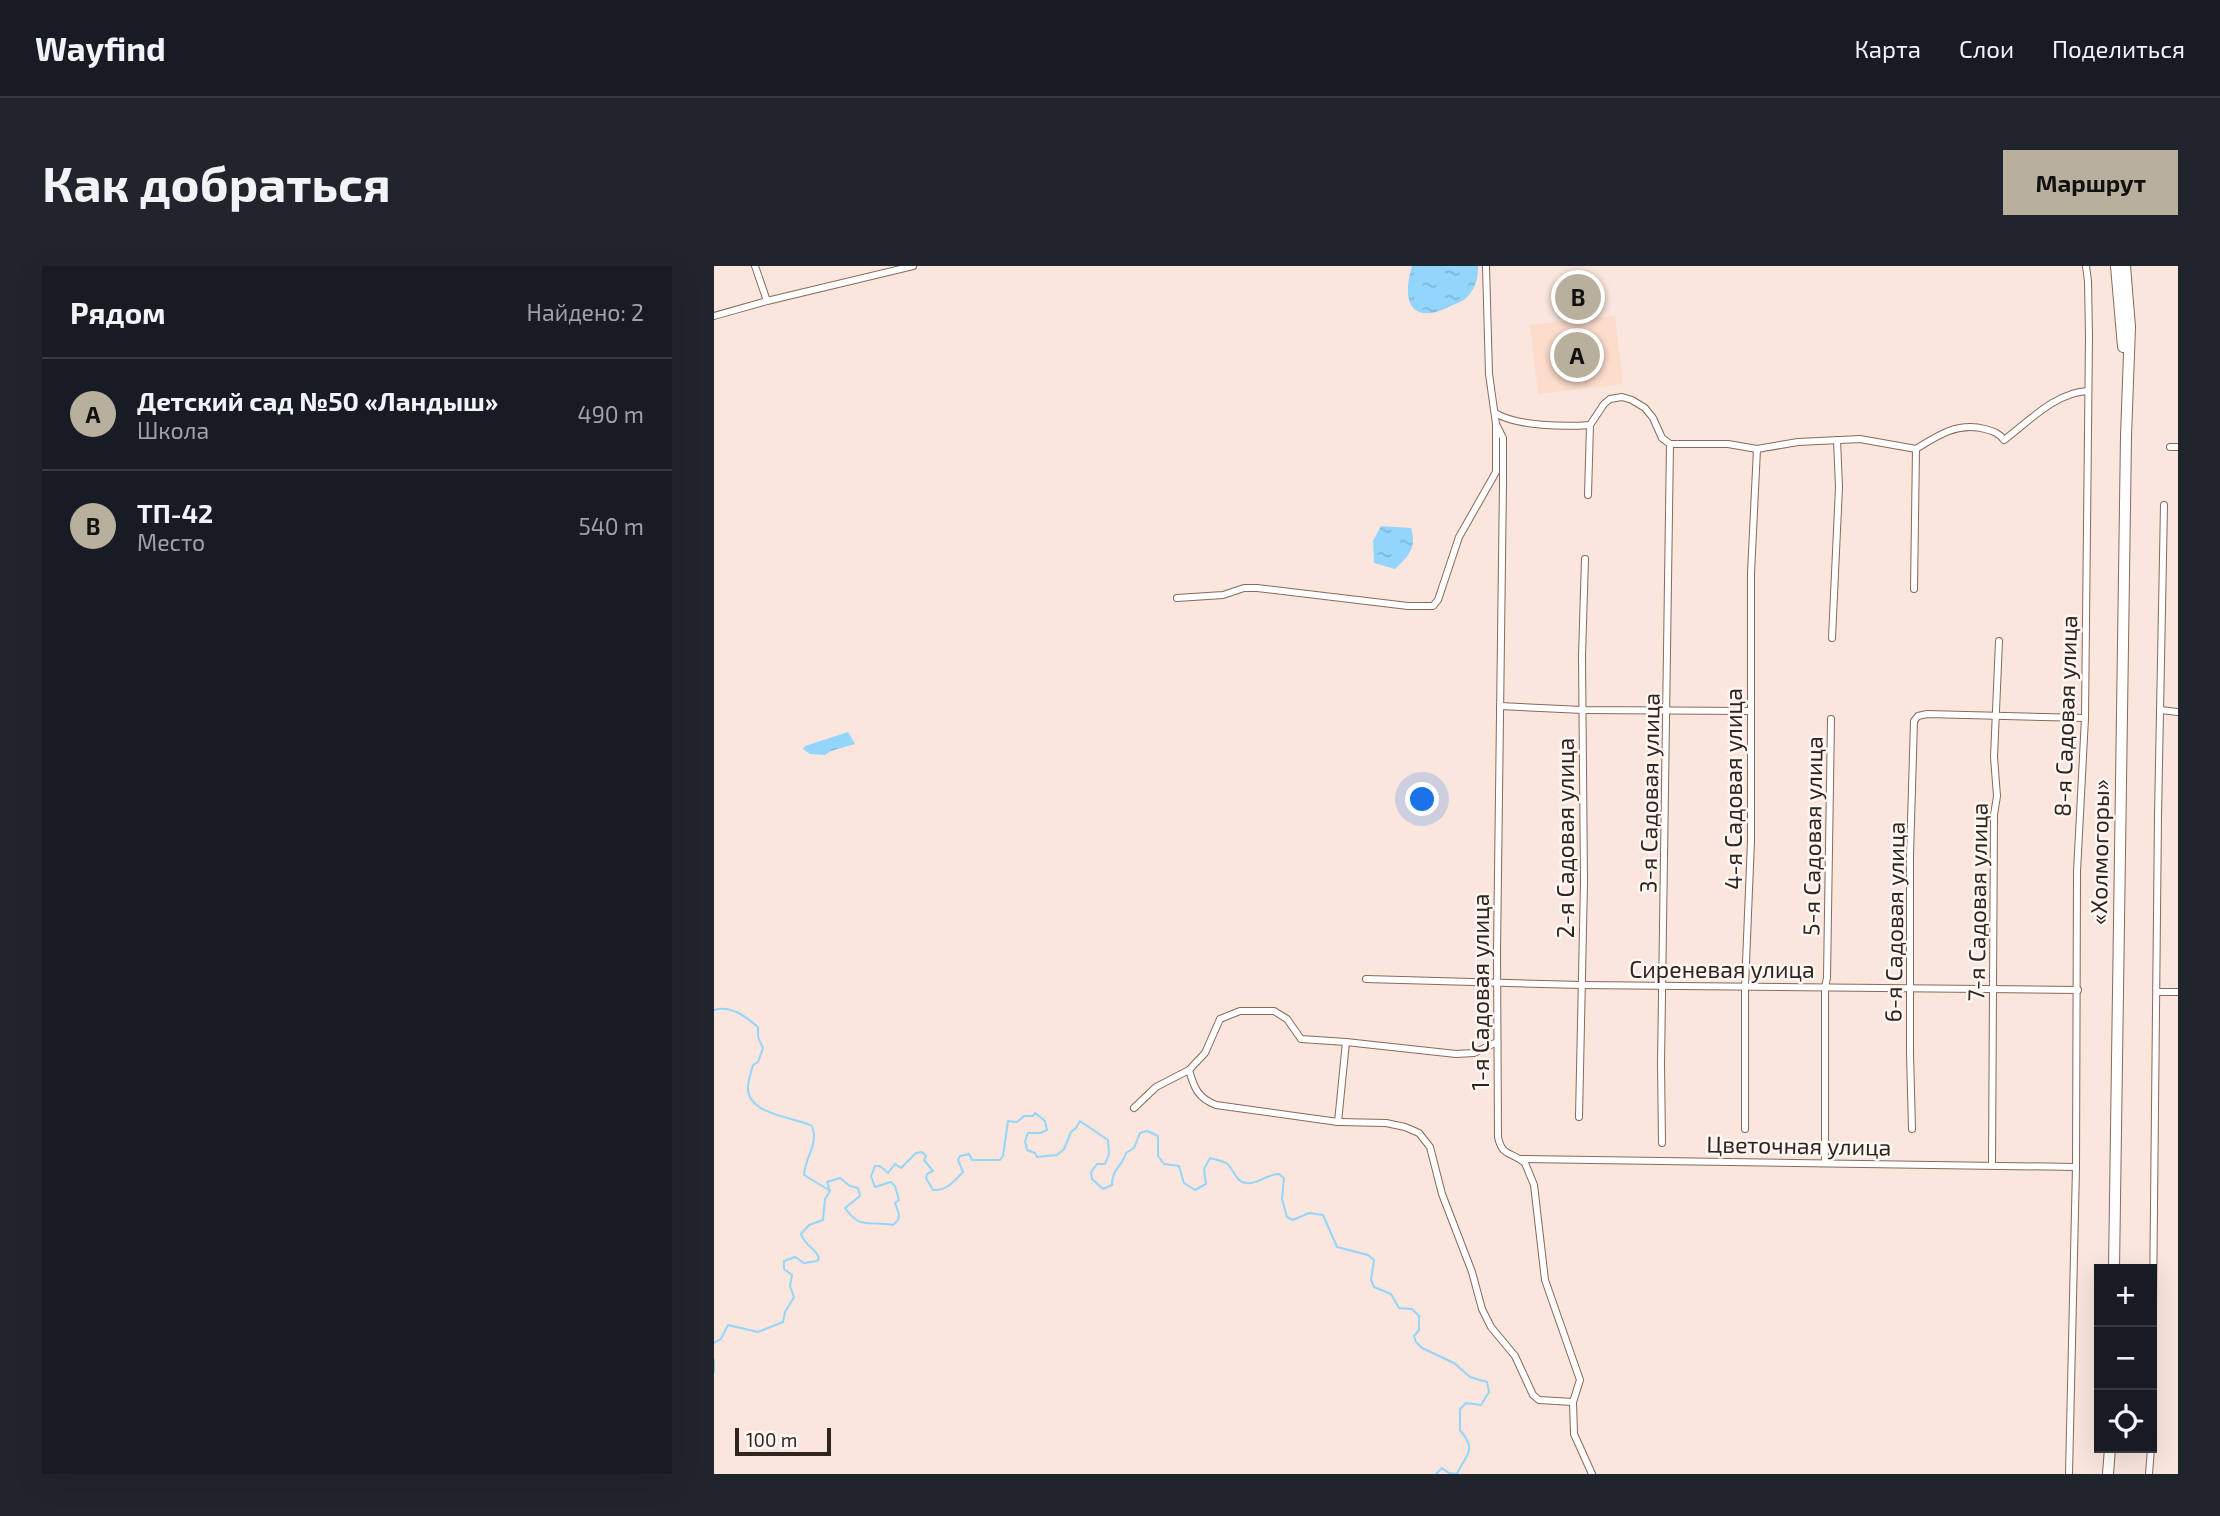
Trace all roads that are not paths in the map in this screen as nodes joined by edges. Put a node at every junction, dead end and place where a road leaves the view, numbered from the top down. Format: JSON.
{"nodes":[{"id":1,"x":755,"y":266,"type":"edge"},
{"id":2,"x":913,"y":266,"type":"edge"},
{"id":3,"x":1486,"y":266,"type":"edge"},
{"id":4,"x":2086,"y":266,"type":"edge"},
{"id":5,"x":2116,"y":266,"type":"edge"},
{"id":6,"x":2125,"y":266,"type":"edge"},
{"id":7,"x":767,"y":301,"type":"junction"},
{"id":8,"x":714,"y":316,"type":"edge"},
{"id":9,"x":2088,"y":391,"type":"junction"},
{"id":10,"x":1497,"y":414,"type":"junction"},
{"id":11,"x":1496,"y":424,"type":"junction"},
{"id":12,"x":1590,"y":425,"type":"junction"},
{"id":13,"x":2126,"y":436,"type":"junction"},
{"id":14,"x":1837,"y":440,"type":"junction"},
{"id":15,"x":1670,"y":444,"type":"junction"},
{"id":16,"x":1757,"y":449,"type":"junction"},
{"id":17,"x":1916,"y":449,"type":"junction"},
{"id":18,"x":1496,"y":472,"type":"junction"},
{"id":19,"x":1503,"y":480,"type":"junction"},
{"id":20,"x":1588,"y":495,"type":"dead end"},
{"id":21,"x":2164,"y":505,"type":"dead end"},
{"id":22,"x":1585,"y":559,"type":"dead end"},
{"id":23,"x":1914,"y":590,"type":"dead end"},
{"id":24,"x":1177,"y":598,"type":"dead end"},
{"id":25,"x":1832,"y":638,"type":"dead end"},
{"id":26,"x":1999,"y":641,"type":"dead end"},
{"id":27,"x":1500,"y":706,"type":"junction"},
{"id":28,"x":1583,"y":710,"type":"junction"},
{"id":29,"x":1667,"y":710,"type":"junction"},
{"id":30,"x":2160,"y":710,"type":"junction"},
{"id":31,"x":1750,"y":711,"type":"junction"},
{"id":32,"x":2178,"y":712,"type":"edge"},
{"id":33,"x":1997,"y":715,"type":"junction"},
{"id":34,"x":2085,"y":718,"type":"junction"},
{"id":35,"x":1831,"y":719,"type":"dead end"},
{"id":36,"x":1366,"y":979,"type":"dead end"},
{"id":37,"x":1498,"y":982,"type":"junction"},
{"id":38,"x":1581,"y":985,"type":"junction"},
{"id":39,"x":1664,"y":986,"type":"junction"},
{"id":40,"x":1745,"y":987,"type":"junction"},
{"id":41,"x":1825,"y":987,"type":"junction"},
{"id":42,"x":1910,"y":988,"type":"junction"},
{"id":43,"x":1993,"y":990,"type":"junction"},
{"id":44,"x":2078,"y":990,"type":"junction"},
{"id":45,"x":2157,"y":992,"type":"junction"},
{"id":46,"x":2178,"y":992,"type":"edge"},
{"id":47,"x":1346,"y":1042,"type":"junction"},
{"id":48,"x":1497,"y":1042,"type":"junction"},
{"id":49,"x":1189,"y":1070,"type":"junction"},
{"id":50,"x":1134,"y":1108,"type":"dead end"},
{"id":51,"x":1579,"y":1117,"type":"dead end"},
{"id":52,"x":1338,"y":1122,"type":"junction"},
{"id":53,"x":1745,"y":1129,"type":"dead end"},
{"id":54,"x":1912,"y":1129,"type":"dead end"},
{"id":55,"x":1662,"y":1143,"type":"dead end"},
{"id":56,"x":1521,"y":1159,"type":"junction"},
{"id":57,"x":1825,"y":1163,"type":"junction"},
{"id":58,"x":1992,"y":1164,"type":"junction"},
{"id":59,"x":2076,"y":1167,"type":"junction"},
{"id":60,"x":2114,"y":1264,"type":"edge"},
{"id":61,"x":2154,"y":1264,"type":"edge"},
{"id":62,"x":2153,"y":1327,"type":"edge"},
{"id":63,"x":2152,"y":1390,"type":"edge"},
{"id":64,"x":1573,"y":1402,"type":"junction"},
{"id":65,"x":2110,"y":1453,"type":"edge"},
{"id":66,"x":2151,"y":1453,"type":"edge"},
{"id":67,"x":1592,"y":1474,"type":"edge"},
{"id":68,"x":2068,"y":1474,"type":"edge"},
{"id":69,"x":2108,"y":1474,"type":"edge"},
{"id":70,"x":2149,"y":1474,"type":"edge"}],
"edges":[{"from":1,"to":7,"type":"street"},
{"from":2,"to":7,"type":"street"},
{"from":3,"to":10,"type":"street"},
{"from":4,"to":9,"type":"street","name":"8-я Садовая улица"},
{"from":5,"to":13,"type":"highway","name":"«Холмогоры»"},
{"from":6,"to":13,"type":"highway","name":"«Холмогоры»"},
{"from":7,"to":8,"type":"street"},
{"from":9,"to":17,"type":"street"},
{"from":9,"to":34,"type":"street","name":"8-я Садовая улица"},
{"from":10,"to":11,"type":"street"},
{"from":10,"to":12,"type":"street"},
{"from":11,"to":18,"type":"street"},
{"from":11,"to":19,"type":"street","name":"1-я Садовая улица"},
{"from":12,"to":15,"type":"street"},
{"from":12,"to":20,"type":"street"},
{"from":13,"to":60,"type":"highway","name":"«Холмогоры»"},
{"from":14,"to":16,"type":"street"},
{"from":14,"to":17,"type":"street"},
{"from":14,"to":25,"type":"street"},
{"from":15,"to":16,"type":"street"},
{"from":15,"to":29,"type":"street","name":"3-я Садовая улица"},
{"from":16,"to":31,"type":"street","name":"4-я Садовая улица"},
{"from":17,"to":23,"type":"street"},
{"from":18,"to":19,"type":"street"},
{"from":18,"to":24,"type":"street"},
{"from":19,"to":27,"type":"street","name":"1-я Садовая улица"},
{"from":21,"to":30,"type":"street"},
{"from":22,"to":28,"type":"street","name":"2-я Садовая улица"},
{"from":26,"to":33,"type":"street","name":"7-я Садовая улица"},
{"from":27,"to":28,"type":"street"},
{"from":27,"to":37,"type":"street","name":"1-я Садовая улица"},
{"from":28,"to":29,"type":"street"},
{"from":28,"to":38,"type":"street","name":"2-я Садовая улица"},
{"from":29,"to":31,"type":"street"},
{"from":29,"to":39,"type":"street","name":"3-я Садовая улица"},
{"from":30,"to":32,"type":"street"},
{"from":30,"to":45,"type":"street"},
{"from":31,"to":40,"type":"street","name":"4-я Садовая улица"},
{"from":33,"to":34,"type":"street"},
{"from":33,"to":42,"type":"street","name":"6-я Садовая улица"},
{"from":33,"to":43,"type":"street","name":"7-я Садовая улица"},
{"from":34,"to":44,"type":"street","name":"8-я Садовая улица"},
{"from":35,"to":41,"type":"street","name":"5-я Садовая улица"},
{"from":36,"to":37,"type":"street","name":"Сиреневая улица"},
{"from":37,"to":38,"type":"street","name":"Сиреневая улица"},
{"from":37,"to":48,"type":"street","name":"1-я Садовая улица"},
{"from":38,"to":39,"type":"street","name":"Сиреневая улица"},
{"from":38,"to":51,"type":"street","name":"2-я Садовая улица"},
{"from":39,"to":40,"type":"street","name":"Сиреневая улица"},
{"from":39,"to":55,"type":"street","name":"3-я Садовая улица"},
{"from":40,"to":41,"type":"street","name":"Сиреневая улица"},
{"from":40,"to":53,"type":"street","name":"4-я Садовая улица"},
{"from":41,"to":42,"type":"street","name":"Сиреневая улица"},
{"from":41,"to":57,"type":"street","name":"5-я Садовая улица"},
{"from":42,"to":43,"type":"street","name":"Сиреневая улица"},
{"from":42,"to":54,"type":"street","name":"6-я Садовая улица"},
{"from":43,"to":44,"type":"street","name":"Сиреневая улица"},
{"from":43,"to":58,"type":"street","name":"7-я Садовая улица"},
{"from":44,"to":59,"type":"street","name":"8-я Садовая улица"},
{"from":45,"to":46,"type":"street"},
{"from":45,"to":61,"type":"street"},
{"from":47,"to":48,"type":"street"},
{"from":47,"to":49,"type":"street"},
{"from":47,"to":52,"type":"street"},
{"from":48,"to":56,"type":"street","name":"1-я Садовая улица"},
{"from":49,"to":50,"type":"street"},
{"from":49,"to":52,"type":"street"},
{"from":52,"to":64,"type":"street"},
{"from":56,"to":57,"type":"street","name":"Цветочная улица"},
{"from":56,"to":64,"type":"street","name":"1-я Садовая улица"},
{"from":57,"to":58,"type":"street","name":"Цветочная улица"},
{"from":58,"to":59,"type":"street","name":"Цветочная улица"},
{"from":59,"to":68,"type":"street","name":"8-я Садовая улица"},
{"from":62,"to":63,"type":"street"},
{"from":64,"to":67,"type":"street","name":"1-я Садовая улица"},
{"from":65,"to":69,"type":"highway"},
{"from":66,"to":70,"type":"street"}]}
